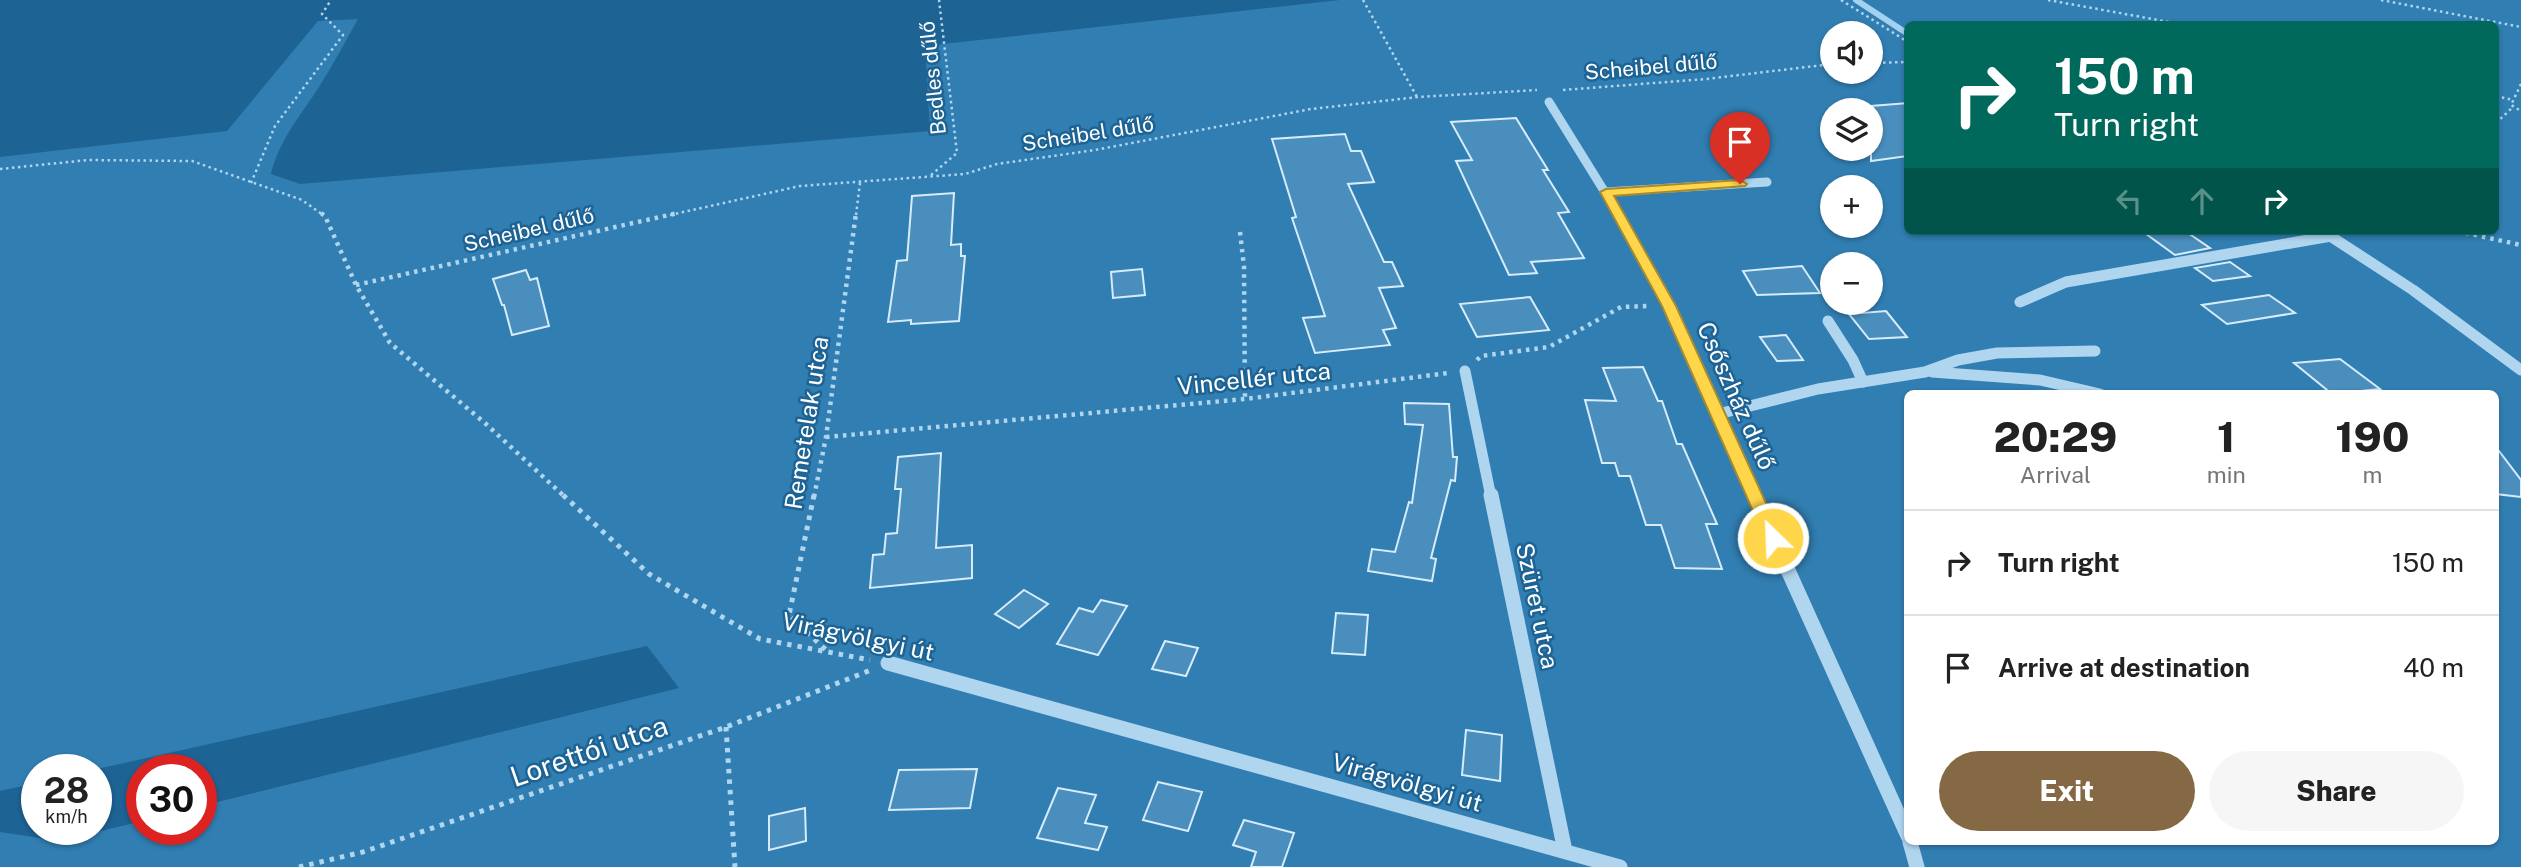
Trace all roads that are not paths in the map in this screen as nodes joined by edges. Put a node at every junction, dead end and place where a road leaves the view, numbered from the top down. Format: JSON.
{"nodes":[{"id":1,"x":1549,"y":102,"type":"dead end"},
{"id":2,"x":1767,"y":182,"type":"dead end"},
{"id":3,"x":1606,"y":192,"type":"junction"},
{"id":4,"x":2315,"y":235,"type":"edge"},
{"id":5,"x":2329,"y":235,"type":"edge"},
{"id":6,"x":2020,"y":302,"type":"dead end"},
{"id":7,"x":1828,"y":321,"type":"dead end"},
{"id":8,"x":2095,"y":351,"type":"dead end"},
{"id":9,"x":2521,"y":370,"type":"edge"},
{"id":10,"x":1465,"y":371,"type":"road end"},
{"id":11,"x":1925,"y":372,"type":"junction"},
{"id":12,"x":1863,"y":382,"type":"junction"},
{"id":13,"x":2083,"y":390,"type":"edge"},
{"id":14,"x":1717,"y":414,"type":"junction"},
{"id":15,"x":888,"y":663,"type":"road end"},
{"id":16,"x":1904,"y":827,"type":"edge"},
{"id":17,"x":1911,"y":845,"type":"edge"},
{"id":18,"x":1565,"y":851,"type":"junction"},
{"id":19,"x":1620,"y":867,"type":"edge"},
{"id":20,"x":1917,"y":867,"type":"edge"}],
"edges":[{"from":1,"to":3,"type":"street","name":"Csőszház dűlő"},
{"from":2,"to":3,"type":"street"},
{"from":3,"to":14,"type":"street","name":"Csőszház dűlő"},
{"from":4,"to":6,"type":"street"},
{"from":5,"to":9,"type":"street"},
{"from":7,"to":12,"type":"street"},
{"from":8,"to":11,"type":"street"},
{"from":10,"to":18,"type":"street","name":"Szüret utca"},
{"from":11,"to":12,"type":"street"},
{"from":11,"to":13,"type":"lane"},
{"from":12,"to":14,"type":"street"},
{"from":14,"to":16,"type":"street","name":"Csőszház dűlő"},
{"from":15,"to":18,"type":"street","name":"Virágvölgyi út"},
{"from":17,"to":20,"type":"street"},
{"from":18,"to":19,"type":"street","name":"Virágvölgyi út"}]}
